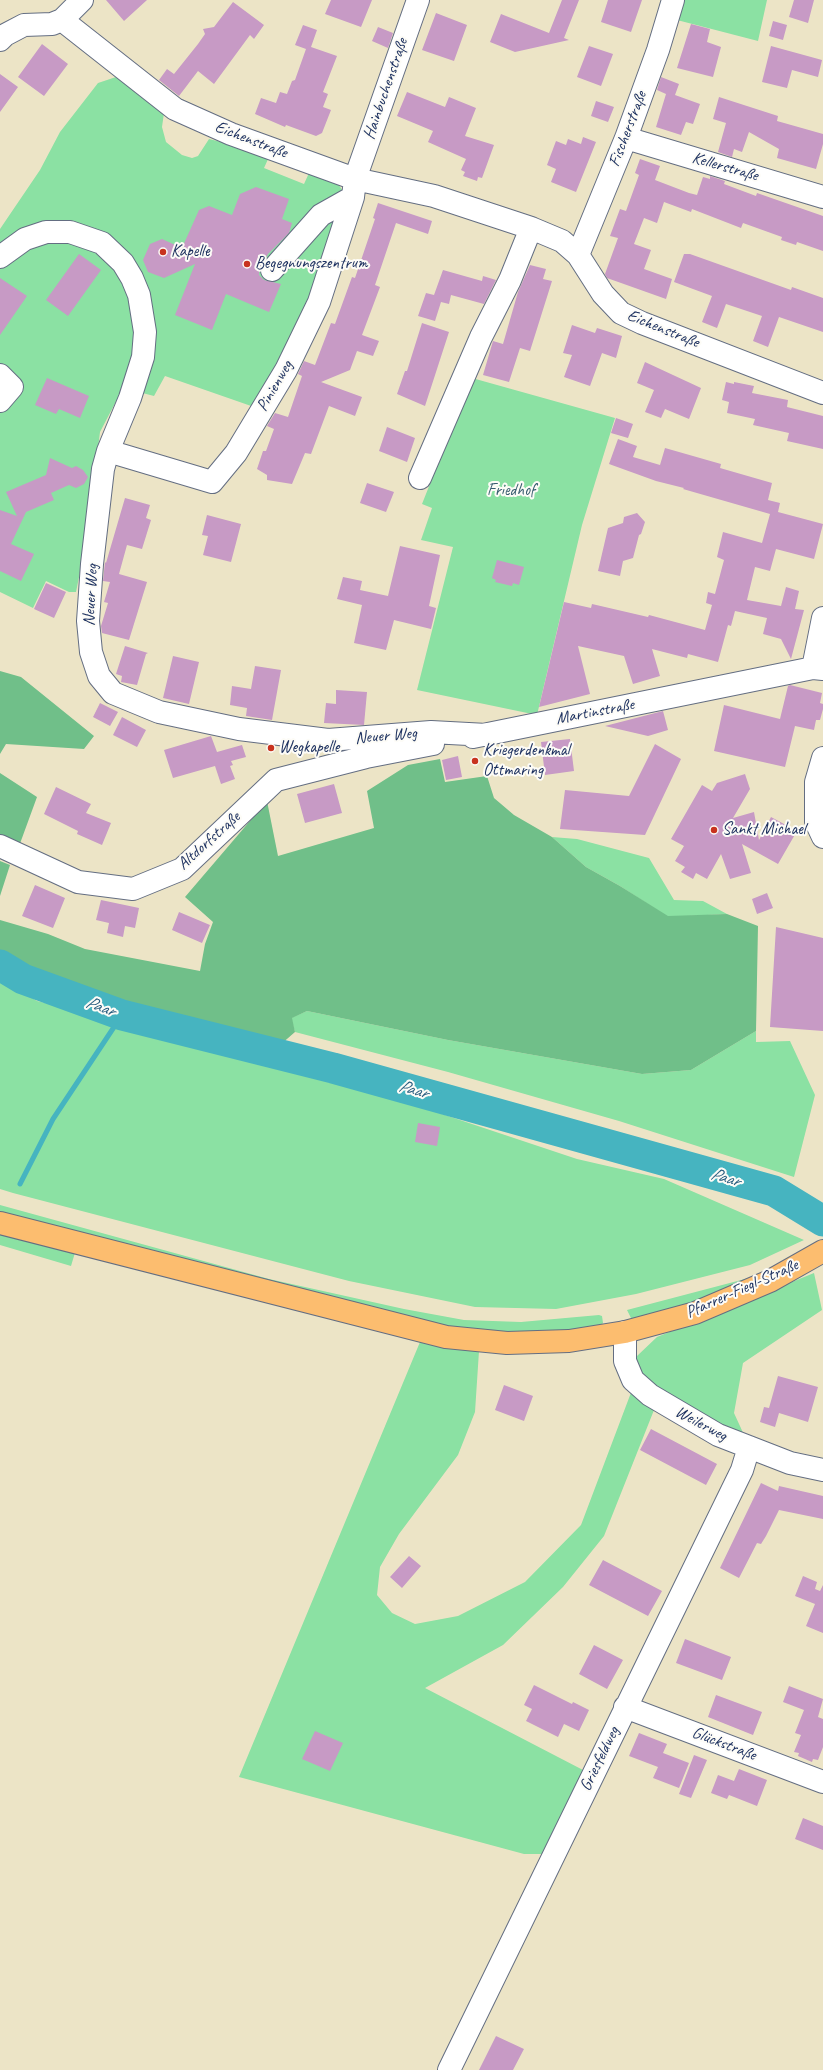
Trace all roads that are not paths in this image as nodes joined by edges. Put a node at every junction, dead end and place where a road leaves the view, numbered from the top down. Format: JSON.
{"nodes":[{"id":1,"x":82,"y":0,"type":"edge"},
{"id":2,"x":418,"y":0,"type":"edge"},
{"id":3,"x":673,"y":0,"type":"edge"},
{"id":4,"x":62,"y":20,"type":"junction"},
{"id":5,"x":0,"y":40,"type":"edge"},
{"id":6,"x":626,"y":138,"type":"junction"},
{"id":7,"x":354,"y":188,"type":"junction"},
{"id":8,"x":823,"y":197,"type":"edge"},
{"id":9,"x":531,"y":228,"type":"junction"},
{"id":10,"x":578,"y":255,"type":"junction"},
{"id":11,"x":0,"y":257,"type":"edge"},
{"id":12,"x":272,"y":270,"type":"dead end"},
{"id":13,"x":0,"y":375,"type":"edge"},
{"id":14,"x":823,"y":393,"type":"edge"},
{"id":15,"x":0,"y":401,"type":"edge"},
{"id":16,"x":108,"y":451,"type":"junction"},
{"id":17,"x":420,"y":478,"type":"dead end"},
{"id":18,"x":823,"y":618,"type":"edge"},
{"id":19,"x":818,"y":668,"type":"edge"},
{"id":20,"x":487,"y":735,"type":"junction"},
{"id":21,"x":366,"y":757,"type":"joint"},
{"id":22,"x":823,"y":758,"type":"edge"},
{"id":23,"x":822,"y":837,"type":"edge"},
{"id":24,"x":0,"y":846,"type":"edge"},
{"id":25,"x":0,"y":1223,"type":"edge"},
{"id":26,"x":823,"y":1251,"type":"edge"},
{"id":27,"x":625,"y":1332,"type":"junction"},
{"id":28,"x":749,"y":1447,"type":"junction"},
{"id":29,"x":823,"y":1470,"type":"edge"},
{"id":30,"x":625,"y":1707,"type":"junction"},
{"id":31,"x":823,"y":1782,"type":"edge"},
{"id":32,"x":449,"y":2070,"type":"edge"}],
"edges":[{"from":1,"to":4,"type":"street"},
{"from":2,"to":7,"type":"street","name":"Hainbuchenstraße"},
{"from":3,"to":6,"type":"street","name":"Fischerstraße"},
{"from":4,"to":5,"type":"street"},
{"from":4,"to":7,"type":"street","name":"Eichenstraße"},
{"from":6,"to":8,"type":"street","name":"Kellerstraße"},
{"from":6,"to":10,"type":"street","name":"Fischerstraße"},
{"from":7,"to":9,"type":"street","name":"Eichenstraße"},
{"from":7,"to":12,"type":"street"},
{"from":7,"to":16,"type":"street","name":"Pinienweg"},
{"from":9,"to":10,"type":"street","name":"Eichenstraße"},
{"from":9,"to":17,"type":"street"},
{"from":10,"to":14,"type":"street","name":"Eichenstraße"},
{"from":11,"to":16,"type":"street","name":"Neuer Weg"},
{"from":13,"to":15,"type":"street"},
{"from":16,"to":20,"type":"street","name":"Neuer Weg"},
{"from":18,"to":19,"type":"street"},
{"from":19,"to":20,"type":"street","name":"Martinstraße"},
{"from":20,"to":21,"type":"street","name":"Martinstraße"},
{"from":21,"to":24,"type":"street","name":"Altdorfstraße"},
{"from":22,"to":23,"type":"street"},
{"from":25,"to":27,"type":"main road","name":"Pfarrer-Fiegl-Straße"},
{"from":26,"to":27,"type":"main road","name":"Pfarrer-Fiegl-Straße"},
{"from":27,"to":28,"type":"street","name":"Weilerweg"},
{"from":28,"to":29,"type":"street","name":"Weilerweg"},
{"from":28,"to":30,"type":"street","name":"Griesfeldweg"},
{"from":30,"to":31,"type":"street","name":"Glückstraße"},
{"from":30,"to":32,"type":"street","name":"Griesfeldweg"}]}
